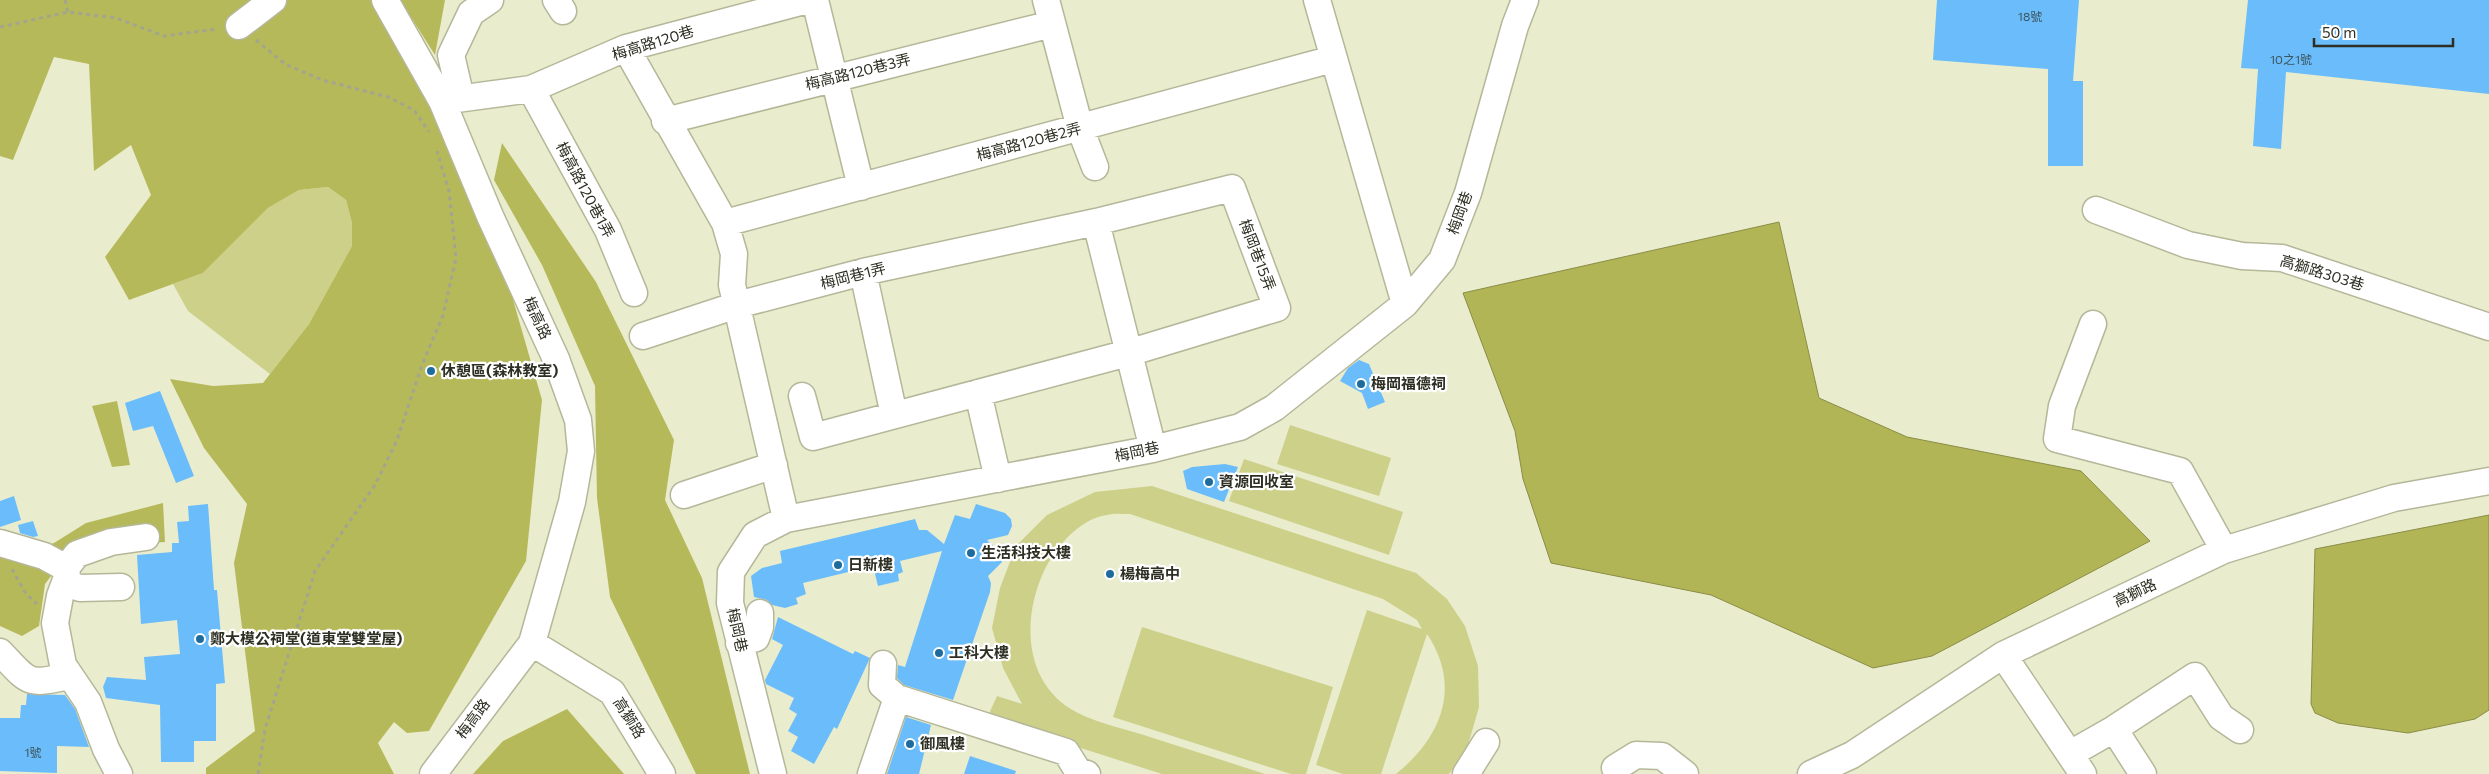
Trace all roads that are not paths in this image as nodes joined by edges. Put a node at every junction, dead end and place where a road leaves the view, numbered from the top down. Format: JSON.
{"nodes":[{"id":1,"x":273,"y":0,"type":"edge"},
{"id":2,"x":385,"y":0,"type":"edge"},
{"id":3,"x":490,"y":0,"type":"edge"},
{"id":4,"x":808,"y":0,"type":"edge"},
{"id":5,"x":815,"y":0,"type":"edge"},
{"id":6,"x":1317,"y":0,"type":"edge"},
{"id":7,"x":1525,"y":0,"type":"edge"},
{"id":8,"x":1049,"y":12,"type":"edge"},
{"id":9,"x":239,"y":26,"type":"road end"},
{"id":10,"x":626,"y":48,"type":"junction"},
{"id":11,"x":1333,"y":59,"type":"junction"},
{"id":12,"x":834,"y":78,"type":"junction"},
{"id":13,"x":532,"y":89,"type":"junction"},
{"id":14,"x":451,"y":100,"type":"junction"},
{"id":15,"x":665,"y":120,"type":"junction"},
{"id":16,"x":1080,"y":128,"type":"junction"},
{"id":17,"x":1094,"y":167,"type":"dead end"},
{"id":18,"x":861,"y":187,"type":"junction"},
{"id":19,"x":2096,"y":210,"type":"dead end"},
{"id":20,"x":1096,"y":222,"type":"junction"},
{"id":21,"x":725,"y":223,"type":"junction"},
{"id":22,"x":970,"y":249,"type":"joint"},
{"id":23,"x":863,"y":272,"type":"junction"},
{"id":24,"x":634,"y":293,"type":"dead end"},
{"id":25,"x":1405,"y":304,"type":"junction"},
{"id":26,"x":737,"y":305,"type":"junction"},
{"id":27,"x":2094,"y":324,"type":"dead end"},
{"id":28,"x":2489,"y":327,"type":"edge"},
{"id":29,"x":643,"y":336,"type":"dead end"},
{"id":30,"x":1128,"y":353,"type":"junction"},
{"id":31,"x":978,"y":393,"type":"junction"},
{"id":32,"x":802,"y":396,"type":"dead end"},
{"id":33,"x":894,"y":415,"type":"junction"},
{"id":34,"x":1153,"y":449,"type":"junction"},
{"id":35,"x":774,"y":465,"type":"junction"},
{"id":36,"x":998,"y":479,"type":"junction"},
{"id":37,"x":2489,"y":481,"type":"edge"},
{"id":38,"x":684,"y":495,"type":"dead end"},
{"id":39,"x":786,"y":519,"type":"junction"},
{"id":40,"x":146,"y":538,"type":"dead end"},
{"id":41,"x":2224,"y":550,"type":"junction"},
{"id":42,"x":4,"y":552,"type":"edge"},
{"id":43,"x":66,"y":576,"type":"junction"},
{"id":44,"x":121,"y":587,"type":"dead end"},
{"id":45,"x":760,"y":613,"type":"dead end"},
{"id":46,"x":532,"y":643,"type":"junction"},
{"id":47,"x":739,"y":643,"type":"junction"},
{"id":48,"x":0,"y":652,"type":"edge"},
{"id":49,"x":2002,"y":655,"type":"junction"},
{"id":50,"x":883,"y":664,"type":"dead end"},
{"id":51,"x":68,"y":676,"type":"junction"},
{"id":52,"x":897,"y":698,"type":"junction"},
{"id":53,"x":2114,"y":729,"type":"junction"},
{"id":54,"x":2240,"y":730,"type":"dead end"},
{"id":55,"x":1486,"y":742,"type":"dead end"},
{"id":56,"x":2077,"y":764,"type":"edge"},
{"id":57,"x":1615,"y":768,"type":"dead end"},
{"id":58,"x":119,"y":774,"type":"edge"},
{"id":59,"x":433,"y":774,"type":"edge"},
{"id":60,"x":662,"y":774,"type":"edge"},
{"id":61,"x":772,"y":774,"type":"edge"},
{"id":62,"x":871,"y":774,"type":"edge"},
{"id":63,"x":1086,"y":774,"type":"edge"},
{"id":64,"x":1466,"y":774,"type":"edge"},
{"id":65,"x":1685,"y":774,"type":"edge"},
{"id":66,"x":1811,"y":774,"type":"edge"},
{"id":67,"x":2143,"y":774,"type":"edge"}],
"edges":[{"from":1,"to":9,"type":"street"},
{"from":2,"to":14,"type":"street","name":"梅高路"},
{"from":3,"to":14,"type":"street"},
{"from":4,"to":10,"type":"street","name":"梅高路120巷"},
{"from":5,"to":12,"type":"street"},
{"from":6,"to":11,"type":"street"},
{"from":7,"to":25,"type":"street","name":"梅岡巷"},
{"from":8,"to":12,"type":"street","name":"梅高路120巷3弄"},
{"from":8,"to":16,"type":"street"},
{"from":10,"to":13,"type":"street","name":"梅高路120巷"},
{"from":10,"to":15,"type":"street"},
{"from":11,"to":16,"type":"street","name":"梅高路120巷2弄"},
{"from":11,"to":25,"type":"street"},
{"from":12,"to":15,"type":"street","name":"梅高路120巷3弄"},
{"from":12,"to":18,"type":"street"},
{"from":13,"to":14,"type":"street","name":"梅高路120巷"},
{"from":13,"to":24,"type":"street","name":"梅高路120巷1弄"},
{"from":14,"to":46,"type":"street","name":"梅高路"},
{"from":15,"to":21,"type":"street"},
{"from":16,"to":17,"type":"street"},
{"from":16,"to":18,"type":"street","name":"梅高路120巷2弄"},
{"from":18,"to":21,"type":"street","name":"梅高路120巷2弄"},
{"from":19,"to":28,"type":"street","name":"高獅路303巷"},
{"from":20,"to":22,"type":"street","name":"梅岡巷15弄"},
{"from":20,"to":30,"type":"street"},
{"from":20,"to":30,"type":"street","name":"梅岡巷15弄"},
{"from":21,"to":26,"type":"street"},
{"from":22,"to":23,"type":"street","name":"梅岡巷1弄"},
{"from":23,"to":26,"type":"street","name":"梅岡巷1弄"},
{"from":23,"to":33,"type":"street"},
{"from":25,"to":34,"type":"street","name":"梅岡巷"},
{"from":26,"to":29,"type":"street","name":"梅岡巷1弄"},
{"from":26,"to":35,"type":"street"},
{"from":27,"to":41,"type":"street"},
{"from":30,"to":31,"type":"street","name":"梅岡巷15弄"},
{"from":30,"to":34,"type":"street"},
{"from":31,"to":33,"type":"street","name":"梅岡巷15弄"},
{"from":31,"to":36,"type":"street"},
{"from":32,"to":33,"type":"street","name":"梅岡巷15弄"},
{"from":34,"to":36,"type":"street","name":"梅岡巷"},
{"from":35,"to":38,"type":"street"},
{"from":35,"to":39,"type":"street"},
{"from":36,"to":39,"type":"street","name":"梅岡巷"},
{"from":37,"to":41,"type":"street","name":"高獅路"},
{"from":39,"to":47,"type":"street","name":"梅岡巷"},
{"from":40,"to":43,"type":"street"},
{"from":41,"to":49,"type":"street","name":"高獅路"},
{"from":42,"to":43,"type":"street"},
{"from":43,"to":44,"type":"street"},
{"from":43,"to":51,"type":"street"},
{"from":45,"to":47,"type":"street"},
{"from":46,"to":59,"type":"street","name":"梅高路"},
{"from":46,"to":60,"type":"street","name":"高獅路"},
{"from":47,"to":61,"type":"street","name":"梅岡巷"},
{"from":48,"to":51,"type":"street"},
{"from":49,"to":56,"type":"street"},
{"from":49,"to":66,"type":"street","name":"高獅路"},
{"from":50,"to":52,"type":"street"},
{"from":51,"to":58,"type":"street"},
{"from":52,"to":62,"type":"street"},
{"from":52,"to":63,"type":"street"},
{"from":53,"to":54,"type":"street"},
{"from":53,"to":56,"type":"street"},
{"from":53,"to":67,"type":"street"},
{"from":55,"to":64,"type":"street"},
{"from":57,"to":65,"type":"street"}]}
